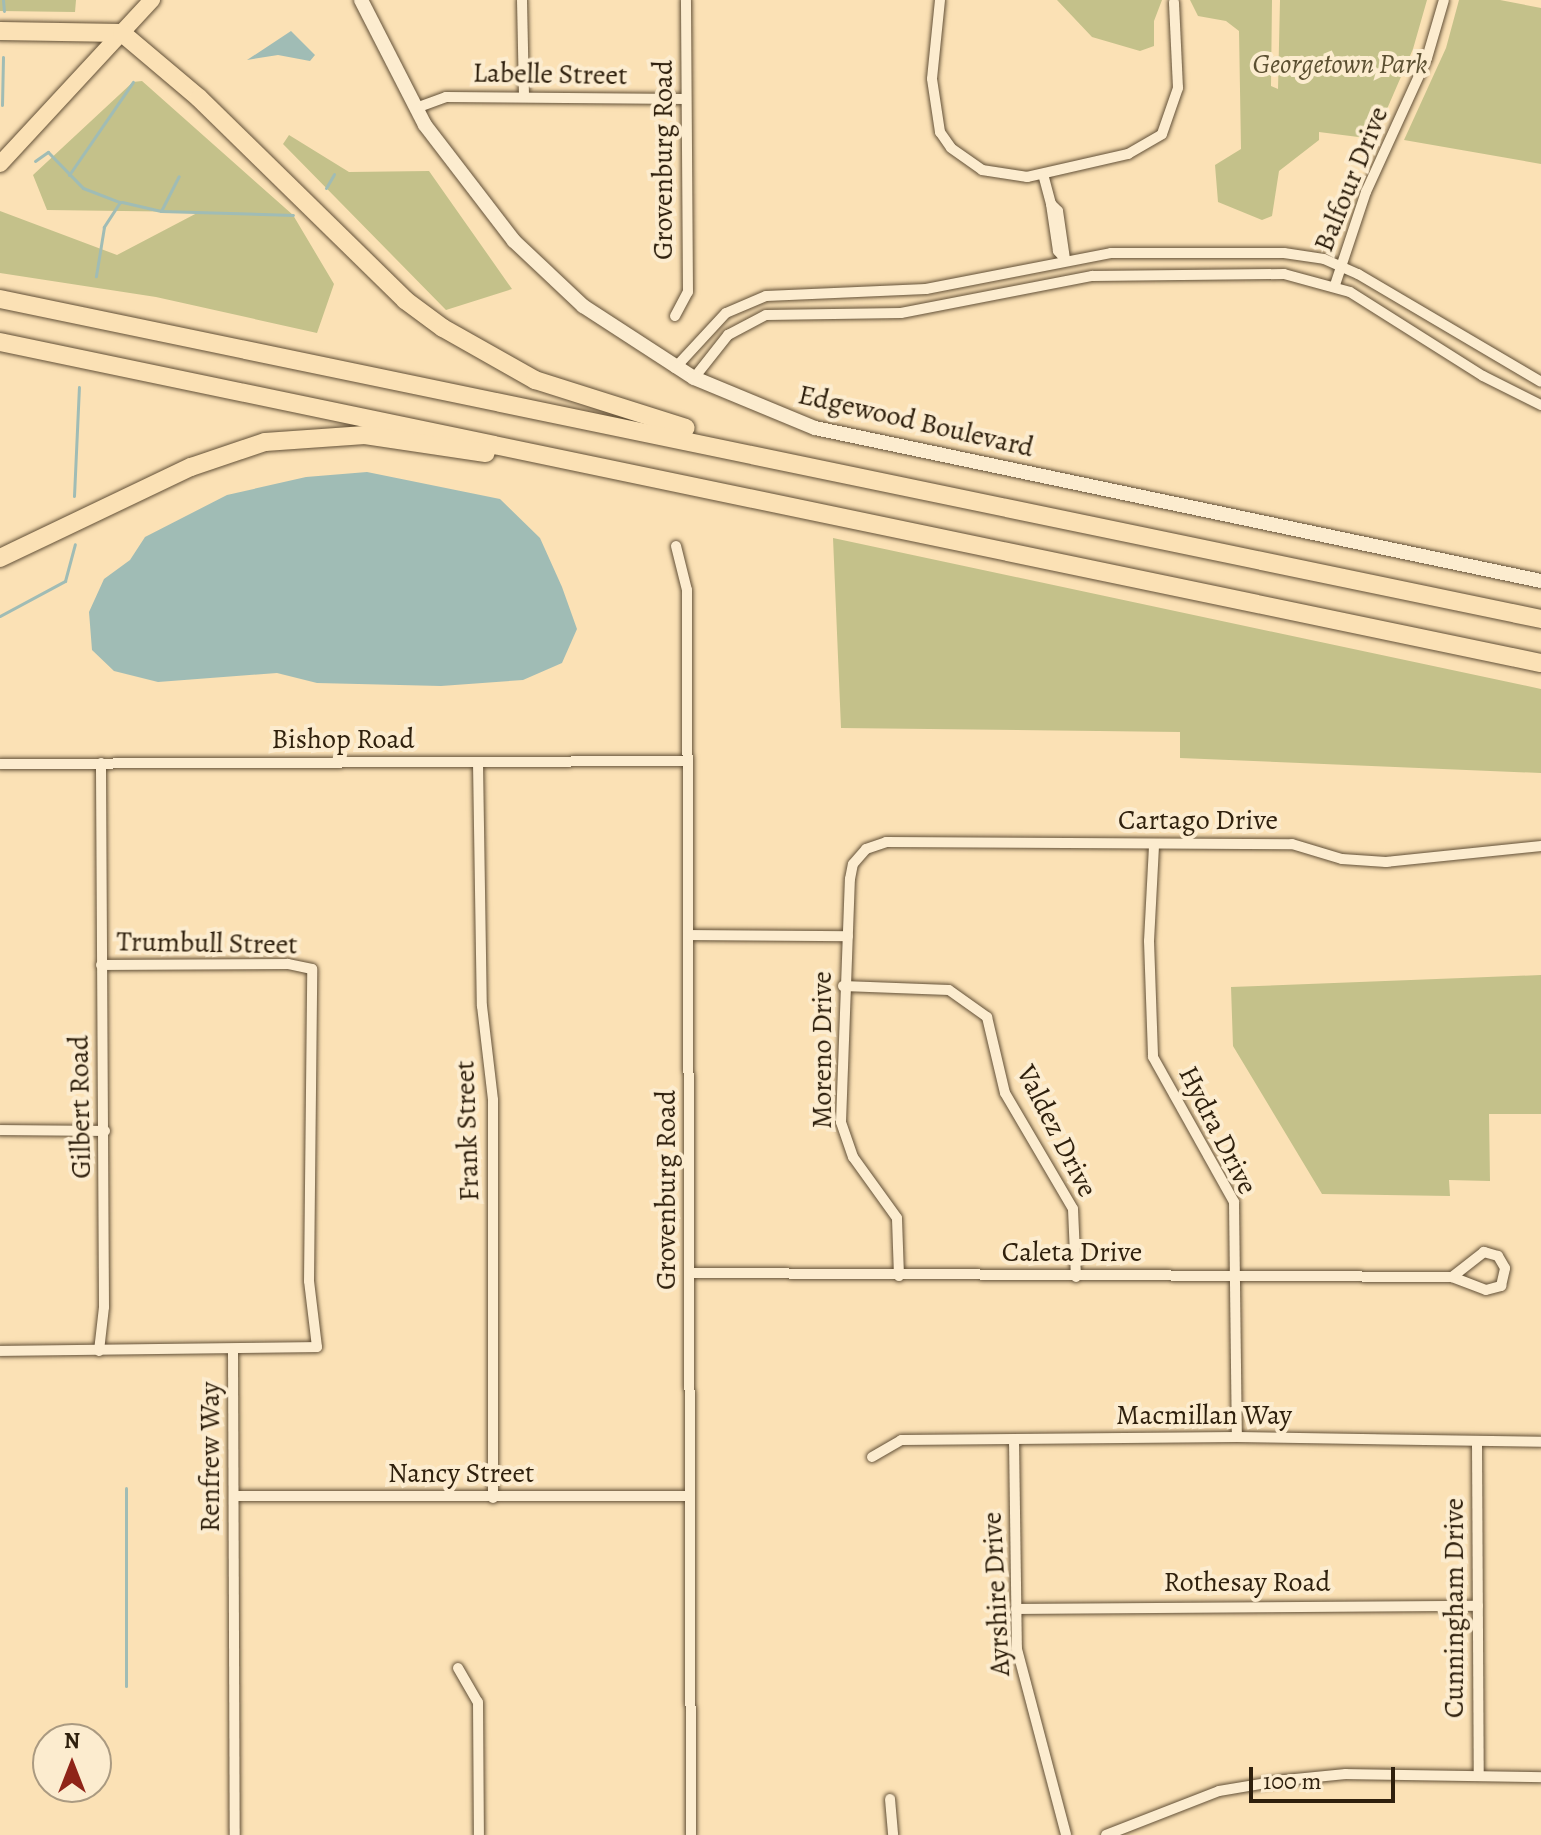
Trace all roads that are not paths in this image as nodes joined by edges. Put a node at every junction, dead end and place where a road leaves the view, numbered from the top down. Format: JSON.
{"nodes":[{"id":1,"x":152,"y":0,"type":"edge"},
{"id":2,"x":361,"y":0,"type":"edge"},
{"id":3,"x":522,"y":0,"type":"edge"},
{"id":4,"x":686,"y":0,"type":"edge"},
{"id":5,"x":940,"y":0,"type":"edge"},
{"id":6,"x":1444,"y":0,"type":"edge"},
{"id":7,"x":1174,"y":2,"type":"edge"},
{"id":8,"x":0,"y":31,"type":"edge"},
{"id":9,"x":122,"y":33,"type":"junction"},
{"id":10,"x":524,"y":97,"type":"junction"},
{"id":11,"x":686,"y":99,"type":"junction"},
{"id":12,"x":416,"y":108,"type":"junction"},
{"id":13,"x":0,"y":164,"type":"edge"},
{"id":14,"x":1043,"y":174,"type":"junction"},
{"id":15,"x":1065,"y":259,"type":"junction"},
{"id":16,"x":1342,"y":266,"type":"junction"},
{"id":17,"x":1335,"y":285,"type":"junction"},
{"id":18,"x":0,"y":299,"type":"edge"},
{"id":19,"x":675,"y":316,"type":"dead end"},
{"id":20,"x":0,"y":342,"type":"edge"},
{"id":21,"x":675,"y":368,"type":"junction"},
{"id":22,"x":694,"y":378,"type":"junction"},
{"id":23,"x":1541,"y":382,"type":"edge"},
{"id":24,"x":1541,"y":405,"type":"edge"},
{"id":25,"x":596,"y":465,"type":"junction"},
{"id":26,"x":991,"y":505,"type":"junction"},
{"id":27,"x":676,"y":546,"type":"dead end"},
{"id":28,"x":0,"y":558,"type":"edge"},
{"id":29,"x":1541,"y":581,"type":"edge"},
{"id":30,"x":1541,"y":619,"type":"edge"},
{"id":31,"x":1541,"y":663,"type":"edge"},
{"id":32,"x":686,"y":761,"type":"junction"},
{"id":33,"x":101,"y":763,"type":"junction"},
{"id":34,"x":478,"y":763,"type":"junction"},
{"id":35,"x":0,"y":764,"type":"edge"},
{"id":36,"x":1154,"y":846,"type":"junction"},
{"id":37,"x":1541,"y":846,"type":"edge"},
{"id":38,"x":856,"y":857,"type":"joint"},
{"id":39,"x":688,"y":935,"type":"junction"},
{"id":40,"x":848,"y":936,"type":"junction"},
{"id":41,"x":101,"y":965,"type":"junction"},
{"id":42,"x":312,"y":969,"type":"joint"},
{"id":43,"x":843,"y":986,"type":"junction"},
{"id":44,"x":0,"y":1130,"type":"edge"},
{"id":45,"x":105,"y":1131,"type":"junction"},
{"id":46,"x":692,"y":1273,"type":"junction"},
{"id":47,"x":899,"y":1276,"type":"junction"},
{"id":48,"x":1076,"y":1277,"type":"junction"},
{"id":49,"x":1239,"y":1277,"type":"junction"},
{"id":50,"x":1452,"y":1277,"type":"junction"},
{"id":51,"x":233,"y":1350,"type":"junction"},
{"id":52,"x":0,"y":1351,"type":"edge"},
{"id":53,"x":99,"y":1351,"type":"junction"},
{"id":54,"x":1237,"y":1437,"type":"junction"},
{"id":55,"x":1014,"y":1440,"type":"junction"},
{"id":56,"x":1477,"y":1442,"type":"junction"},
{"id":57,"x":1541,"y":1442,"type":"edge"},
{"id":58,"x":872,"y":1457,"type":"dead end"},
{"id":59,"x":234,"y":1496,"type":"junction"},
{"id":60,"x":688,"y":1496,"type":"junction"},
{"id":61,"x":493,"y":1498,"type":"junction"},
{"id":62,"x":1478,"y":1606,"type":"junction"},
{"id":63,"x":1016,"y":1609,"type":"junction"},
{"id":64,"x":458,"y":1668,"type":"dead end"},
{"id":65,"x":1479,"y":1774,"type":"junction"},
{"id":66,"x":1541,"y":1777,"type":"edge"},
{"id":67,"x":890,"y":1799,"type":"dead end"},
{"id":68,"x":235,"y":1835,"type":"edge"},
{"id":69,"x":479,"y":1835,"type":"edge"},
{"id":70,"x":691,"y":1835,"type":"edge"},
{"id":71,"x":893,"y":1835,"type":"edge"},
{"id":72,"x":1066,"y":1835,"type":"edge"},
{"id":73,"x":1106,"y":1835,"type":"edge"}],
"edges":[{"from":1,"to":9,"type":"main road"},
{"from":2,"to":12,"type":"street","name":"Edgewood Boulevard"},
{"from":3,"to":10,"type":"street"},
{"from":4,"to":11,"type":"street","name":"Grovenburg Road"},
{"from":5,"to":14,"type":"street"},
{"from":6,"to":16,"type":"street","name":"Balfour Drive"},
{"from":7,"to":14,"type":"street"},
{"from":8,"to":9,"type":"highway"},
{"from":9,"to":13,"type":"main road"},
{"from":9,"to":26,"type":"highway"},
{"from":10,"to":11,"type":"street","name":"Labelle Street"},
{"from":10,"to":12,"type":"street","name":"Labelle Street"},
{"from":11,"to":19,"type":"street","name":"Grovenburg Road"},
{"from":12,"to":21,"type":"street","name":"Edgewood Boulevard"},
{"from":14,"to":15,"type":"street"},
{"from":15,"to":16,"type":"street"},
{"from":15,"to":21,"type":"street"},
{"from":16,"to":17,"type":"street","name":"Balfour Drive"},
{"from":16,"to":23,"type":"street"},
{"from":17,"to":22,"type":"street"},
{"from":17,"to":24,"type":"street"},
{"from":18,"to":26,"type":"highway"},
{"from":20,"to":25,"type":"highway"},
{"from":21,"to":22,"type":"street","name":"Edgewood Boulevard"},
{"from":22,"to":29,"type":"street","name":"Edgewood Boulevard"},
{"from":25,"to":28,"type":"highway"},
{"from":25,"to":31,"type":"highway"},
{"from":26,"to":30,"type":"highway"},
{"from":27,"to":32,"type":"street","name":"Grovenburg Road"},
{"from":32,"to":34,"type":"street","name":"Bishop Road"},
{"from":32,"to":39,"type":"street","name":"Grovenburg Road"},
{"from":33,"to":34,"type":"street","name":"Bishop Road"},
{"from":33,"to":35,"type":"street","name":"Bishop Road"},
{"from":33,"to":41,"type":"street","name":"Gilbert Road"},
{"from":34,"to":61,"type":"street","name":"Frank Street"},
{"from":36,"to":37,"type":"street","name":"Cartago Drive"},
{"from":36,"to":38,"type":"street","name":"Cartago Drive"},
{"from":36,"to":49,"type":"street","name":"Hydra Drive"},
{"from":38,"to":40,"type":"street","name":"Moreno Drive"},
{"from":39,"to":40,"type":"street"},
{"from":39,"to":46,"type":"street","name":"Grovenburg Road"},
{"from":40,"to":43,"type":"street","name":"Moreno Drive"},
{"from":41,"to":42,"type":"street","name":"Trumbull Street"},
{"from":41,"to":45,"type":"street","name":"Gilbert Road"},
{"from":42,"to":51,"type":"street","name":"Renfrew Way"},
{"from":43,"to":47,"type":"street","name":"Moreno Drive"},
{"from":43,"to":48,"type":"street","name":"Valdez Drive"},
{"from":44,"to":45,"type":"street"},
{"from":45,"to":53,"type":"street","name":"Gilbert Road"},
{"from":46,"to":47,"type":"street","name":"Caleta Drive"},
{"from":46,"to":60,"type":"street","name":"Grovenburg Road"},
{"from":47,"to":48,"type":"street","name":"Caleta Drive"},
{"from":48,"to":49,"type":"street","name":"Caleta Drive"},
{"from":49,"to":50,"type":"street","name":"Caleta Drive"},
{"from":49,"to":54,"type":"street","name":"Hydra Drive"},
{"from":50,"to":50,"type":"street","name":"Caleta Drive"},
{"from":51,"to":53,"type":"street"},
{"from":51,"to":59,"type":"street","name":"Renfrew Way"},
{"from":52,"to":53,"type":"street"},
{"from":54,"to":55,"type":"street","name":"Macmillan Way"},
{"from":54,"to":56,"type":"street","name":"Macmillan Way"},
{"from":55,"to":58,"type":"street","name":"Macmillan Way"},
{"from":55,"to":63,"type":"street","name":"Ayrshire Drive"},
{"from":56,"to":57,"type":"street","name":"Macmillan Way"},
{"from":56,"to":62,"type":"street","name":"Cunningham Drive"},
{"from":59,"to":61,"type":"street","name":"Nancy Street"},
{"from":59,"to":68,"type":"street","name":"Renfrew Way"},
{"from":60,"to":61,"type":"street","name":"Nancy Street"},
{"from":60,"to":70,"type":"street","name":"Grovenburg Road"},
{"from":62,"to":63,"type":"street","name":"Rothesay Road"},
{"from":62,"to":65,"type":"street","name":"Cunningham Drive"},
{"from":63,"to":72,"type":"street","name":"Ayrshire Drive"},
{"from":64,"to":69,"type":"street"},
{"from":65,"to":66,"type":"street"},
{"from":65,"to":73,"type":"street"},
{"from":67,"to":71,"type":"street"}]}
